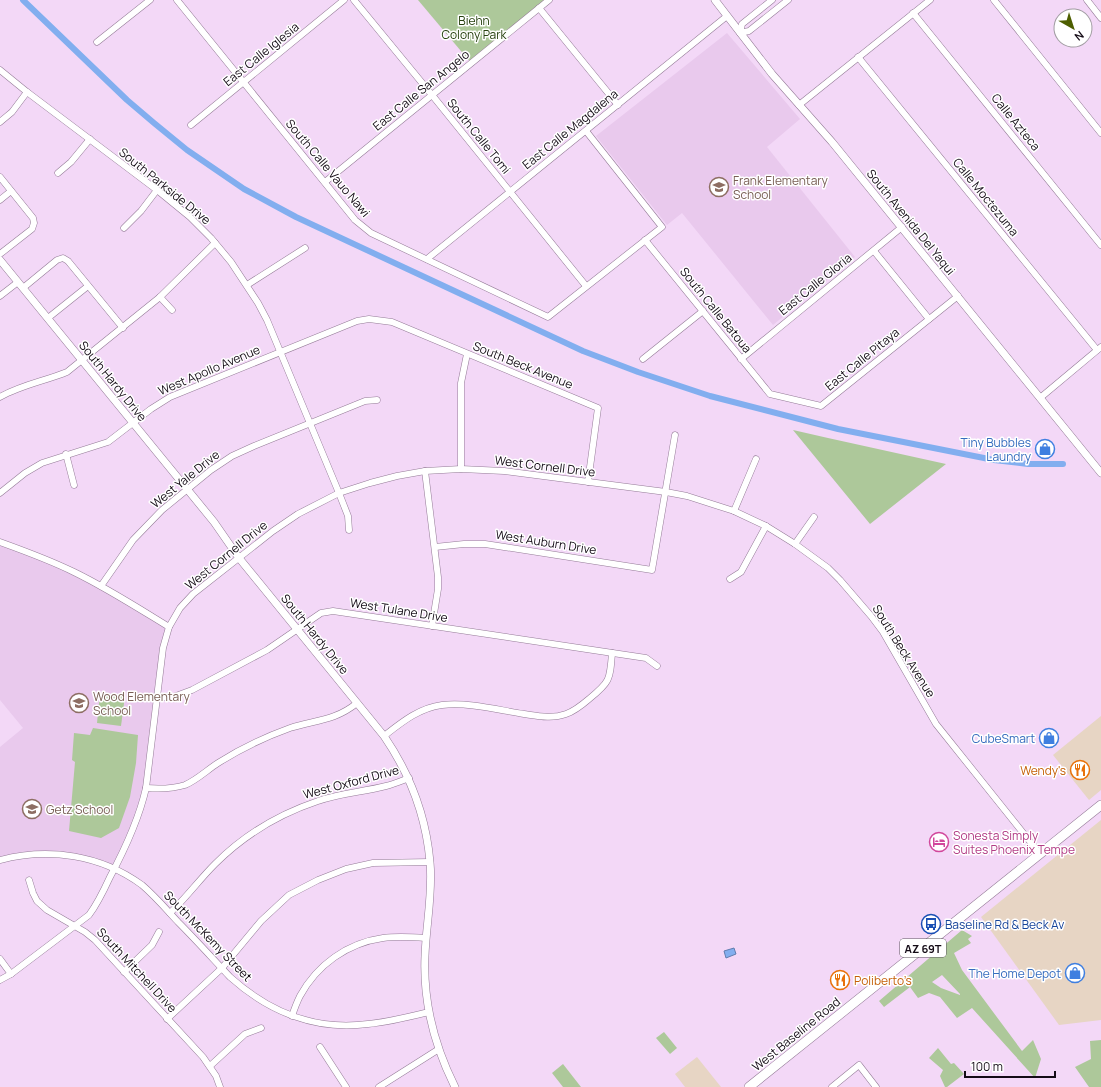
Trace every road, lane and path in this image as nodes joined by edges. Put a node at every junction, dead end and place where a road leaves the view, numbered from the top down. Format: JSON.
{"nodes":[{"id":1,"x":150,"y":0,"type":"edge"},
{"id":2,"x":177,"y":0,"type":"edge"},
{"id":3,"x":344,"y":0,"type":"edge"},
{"id":4,"x":354,"y":0,"type":"edge"},
{"id":5,"x":549,"y":0,"type":"edge"},
{"id":6,"x":715,"y":0,"type":"edge"},
{"id":7,"x":772,"y":0,"type":"edge"},
{"id":8,"x":788,"y":0,"type":"edge"},
{"id":9,"x":930,"y":0,"type":"edge"},
{"id":10,"x":994,"y":0,"type":"edge"},
{"id":11,"x":1087,"y":0,"type":"edge"},
{"id":12,"x":539,"y":8,"type":"junction"},
{"id":13,"x":913,"y":13,"type":"junction"},
{"id":14,"x":726,"y":16,"type":"junction"},
{"id":15,"x":1101,"y":18,"type":"edge"},
{"id":16,"x":740,"y":34,"type":"junction"},
{"id":17,"x":97,"y":42,"type":"dead end"},
{"id":18,"x":858,"y":57,"type":"junction"},
{"id":19,"x":0,"y":70,"type":"edge"},
{"id":20,"x":244,"y":82,"type":"junction"},
{"id":21,"x":27,"y":92,"type":"junction"},
{"id":22,"x":432,"y":95,"type":"junction"},
{"id":23,"x":618,"y":104,"type":"junction"},
{"id":24,"x":799,"y":105,"type":"junction"},
{"id":25,"x":0,"y":122,"type":"edge"},
{"id":26,"x":191,"y":125,"type":"dead end"},
{"id":27,"x":586,"y":131,"type":"junction"},
{"id":28,"x":1101,"y":133,"type":"edge"},
{"id":29,"x":90,"y":139,"type":"junction"},
{"id":30,"x":58,"y":172,"type":"dead end"},
{"id":31,"x":0,"y":177,"type":"edge"},
{"id":32,"x":325,"y":182,"type":"junction"},
{"id":33,"x":157,"y":190,"type":"junction"},
{"id":34,"x":11,"y":191,"type":"junction"},
{"id":35,"x":510,"y":191,"type":"junction"},
{"id":36,"x":0,"y":200,"type":"edge"},
{"id":37,"x":902,"y":227,"type":"junction"},
{"id":38,"x":124,"y":228,"type":"dead end"},
{"id":39,"x":645,"y":240,"type":"junction"},
{"id":40,"x":215,"y":243,"type":"junction"},
{"id":41,"x":1101,"y":245,"type":"edge"},
{"id":42,"x":305,"y":248,"type":"dead end"},
{"id":43,"x":874,"y":251,"type":"junction"},
{"id":44,"x":0,"y":254,"type":"edge"},
{"id":45,"x":427,"y":259,"type":"junction"},
{"id":46,"x":0,"y":260,"type":"edge"},
{"id":47,"x":18,"y":282,"type":"junction"},
{"id":48,"x":247,"y":285,"type":"junction"},
{"id":49,"x":88,"y":286,"type":"junction"},
{"id":50,"x":586,"y":286,"type":"junction"},
{"id":51,"x":23,"y":288,"type":"junction"},
{"id":52,"x":0,"y":296,"type":"edge"},
{"id":53,"x":160,"y":296,"type":"junction"},
{"id":54,"x":958,"y":296,"type":"junction"},
{"id":55,"x":172,"y":310,"type":"dead end"},
{"id":56,"x":703,"y":311,"type":"junction"},
{"id":57,"x":48,"y":318,"type":"junction"},
{"id":58,"x":369,"y":319,"type":"joint"},
{"id":59,"x":929,"y":319,"type":"junction"},
{"id":60,"x":122,"y":328,"type":"junction"},
{"id":61,"x":1099,"y":349,"type":"edge"},
{"id":62,"x":280,"y":352,"type":"junction"},
{"id":63,"x":467,"y":354,"type":"junction"},
{"id":64,"x":643,"y":359,"type":"dead end"},
{"id":65,"x":741,"y":359,"type":"junction"},
{"id":66,"x":82,"y":360,"type":"junction"},
{"id":67,"x":770,"y":394,"type":"joint"},
{"id":68,"x":0,"y":397,"type":"edge"},
{"id":69,"x":1040,"y":398,"type":"junction"},
{"id":70,"x":377,"y":400,"type":"dead end"},
{"id":71,"x":133,"y":423,"type":"junction"},
{"id":72,"x":310,"y":423,"type":"junction"},
{"id":73,"x":675,"y":435,"type":"dead end"},
{"id":74,"x":66,"y":454,"type":"junction"},
{"id":75,"x":756,"y":459,"type":"dead end"},
{"id":76,"x":461,"y":469,"type":"junction"},
{"id":77,"x":425,"y":471,"type":"junction"},
{"id":78,"x":1101,"y":473,"type":"edge"},
{"id":79,"x":588,"y":482,"type":"junction"},
{"id":80,"x":74,"y":485,"type":"dead end"},
{"id":81,"x":187,"y":489,"type":"junction"},
{"id":82,"x":666,"y":492,"type":"junction"},
{"id":83,"x":0,"y":493,"type":"edge"},
{"id":84,"x":339,"y":493,"type":"junction"},
{"id":85,"x":734,"y":511,"type":"junction"},
{"id":86,"x":814,"y":517,"type":"dead end"},
{"id":87,"x":766,"y":526,"type":"junction"},
{"id":88,"x":349,"y":530,"type":"dead end"},
{"id":89,"x":0,"y":542,"type":"edge"},
{"id":90,"x":795,"y":544,"type":"junction"},
{"id":91,"x":435,"y":547,"type":"junction"},
{"id":92,"x":239,"y":558,"type":"junction"},
{"id":93,"x":730,"y":579,"type":"dead end"},
{"id":94,"x":101,"y":586,"type":"junction"},
{"id":95,"x":432,"y":626,"type":"junction"},
{"id":96,"x":169,"y":627,"type":"junction"},
{"id":97,"x":298,"y":629,"type":"junction"},
{"id":98,"x":612,"y":653,"type":"junction"},
{"id":99,"x":657,"y":666,"type":"dead end"},
{"id":100,"x":156,"y":697,"type":"junction"},
{"id":101,"x":357,"y":703,"type":"junction"},
{"id":102,"x":384,"y":736,"type":"junction"},
{"id":103,"x":409,"y":778,"type":"junction"},
{"id":104,"x":146,"y":788,"type":"junction"},
{"id":105,"x":1101,"y":805,"type":"edge"},
{"id":106,"x":1040,"y":854,"type":"junction"},
{"id":107,"x":0,"y":860,"type":"edge"},
{"id":108,"x":430,"y":862,"type":"junction"},
{"id":109,"x":114,"y":869,"type":"junction"},
{"id":110,"x":29,"y":880,"type":"dead end"},
{"id":111,"x":170,"y":913,"type":"junction"},
{"id":112,"x":76,"y":926,"type":"junction"},
{"id":113,"x":159,"y":932,"type":"dead end"},
{"id":114,"x":426,"y":938,"type":"junction"},
{"id":115,"x":0,"y":959,"type":"edge"},
{"id":116,"x":222,"y":968,"type":"junction"},
{"id":117,"x":124,"y":972,"type":"junction"},
{"id":118,"x":11,"y":974,"type":"junction"},
{"id":119,"x":0,"y":980,"type":"edge"},
{"id":120,"x":429,"y":1012,"type":"junction"},
{"id":121,"x":292,"y":1016,"type":"junction"},
{"id":122,"x":167,"y":1019,"type":"junction"},
{"id":123,"x":261,"y":1028,"type":"dead end"},
{"id":124,"x":320,"y":1047,"type":"dead end"},
{"id":125,"x":439,"y":1049,"type":"junction"},
{"id":126,"x":210,"y":1066,"type":"junction"},
{"id":127,"x":754,"y":1086,"type":"edge"},
{"id":128,"x":220,"y":1087,"type":"edge"},
{"id":129,"x":346,"y":1087,"type":"edge"},
{"id":130,"x":379,"y":1087,"type":"edge"},
{"id":131,"x":455,"y":1087,"type":"edge"},
{"id":132,"x":832,"y":1087,"type":"edge"},
{"id":133,"x":876,"y":1087,"type":"edge"}],
"edges":[{"from":1,"to":17,"type":"street"},
{"from":2,"to":20,"type":"street","name":"South Calle Vauo Nawi"},
{"from":3,"to":20,"type":"street","name":"East Calle Iglesia"},
{"from":4,"to":22,"type":"street","name":"South Calle Tomi"},
{"from":5,"to":12,"type":"street","name":"East Calle San Angelo"},
{"from":6,"to":14,"type":"street","name":"South Avenida Del Yaqui"},
{"from":7,"to":16,"type":"street"},
{"from":8,"to":16,"type":"street"},
{"from":9,"to":13,"type":"street"},
{"from":10,"to":28,"type":"street"},
{"from":11,"to":15,"type":"street"},
{"from":12,"to":22,"type":"street","name":"East Calle San Angelo"},
{"from":12,"to":23,"type":"street"},
{"from":13,"to":18,"type":"street"},
{"from":13,"to":41,"type":"street","name":"Calle Azteca"},
{"from":14,"to":16,"type":"street","name":"South Avenida Del Yaqui"},
{"from":14,"to":23,"type":"street","name":"East Calle Magdalena"},
{"from":16,"to":24,"type":"street","name":"South Avenida Del Yaqui"},
{"from":18,"to":24,"type":"street"},
{"from":18,"to":61,"type":"street","name":"Calle Moctezuma"},
{"from":19,"to":21,"type":"street","name":"South Parkside Drive"},
{"from":20,"to":26,"type":"street","name":"East Calle Iglesia"},
{"from":20,"to":32,"type":"street","name":"South Calle Vauo Nawi"},
{"from":21,"to":25,"type":"street"},
{"from":21,"to":29,"type":"street","name":"South Parkside Drive"},
{"from":22,"to":32,"type":"street","name":"East Calle San Angelo"},
{"from":22,"to":35,"type":"street","name":"South Calle Tomi"},
{"from":23,"to":27,"type":"street","name":"East Calle Magdalena"},
{"from":24,"to":37,"type":"street","name":"South Avenida Del Yaqui"},
{"from":27,"to":35,"type":"street","name":"East Calle Magdalena"},
{"from":27,"to":39,"type":"street"},
{"from":29,"to":30,"type":"street"},
{"from":29,"to":33,"type":"street","name":"South Parkside Drive"},
{"from":31,"to":34,"type":"street"},
{"from":32,"to":45,"type":"street","name":"South Calle Vauo Nawi"},
{"from":33,"to":38,"type":"street"},
{"from":33,"to":40,"type":"street","name":"South Parkside Drive"},
{"from":34,"to":36,"type":"street"},
{"from":34,"to":44,"type":"street"},
{"from":35,"to":45,"type":"street","name":"East Calle Magdalena"},
{"from":35,"to":50,"type":"street","name":"South Calle Tomi"},
{"from":37,"to":43,"type":"street","name":"East Calle Gloria"},
{"from":37,"to":54,"type":"street","name":"South Avenida Del Yaqui"},
{"from":39,"to":50,"type":"street"},
{"from":39,"to":56,"type":"street","name":"South Calle Batoua"},
{"from":40,"to":48,"type":"street","name":"South Parkside Drive"},
{"from":40,"to":53,"type":"street"},
{"from":42,"to":48,"type":"street"},
{"from":43,"to":59,"type":"street"},
{"from":43,"to":65,"type":"street","name":"East Calle Gloria"},
{"from":45,"to":50,"type":"street","name":"South Calle Vauo Nawi"},
{"from":46,"to":47,"type":"street","name":"South Hardy Drive"},
{"from":47,"to":51,"type":"street","name":"South Hardy Drive"},
{"from":47,"to":52,"type":"street"},
{"from":48,"to":62,"type":"street","name":"South Parkside Drive"},
{"from":49,"to":51,"type":"street"},
{"from":49,"to":57,"type":"street"},
{"from":49,"to":60,"type":"street"},
{"from":51,"to":57,"type":"street","name":"South Hardy Drive"},
{"from":53,"to":55,"type":"street"},
{"from":53,"to":60,"type":"street"},
{"from":54,"to":59,"type":"street","name":"East Calle Pitaya"},
{"from":54,"to":69,"type":"street","name":"South Avenida Del Yaqui"},
{"from":56,"to":64,"type":"street"},
{"from":56,"to":65,"type":"street","name":"South Calle Batoua"},
{"from":57,"to":66,"type":"street","name":"South Hardy Drive"},
{"from":58,"to":62,"type":"street","name":"West Apollo Avenue"},
{"from":58,"to":63,"type":"street","name":"South Beck Avenue"},
{"from":59,"to":67,"type":"street","name":"East Calle Pitaya"},
{"from":60,"to":66,"type":"street"},
{"from":61,"to":69,"type":"street"},
{"from":62,"to":71,"type":"street","name":"West Apollo Avenue"},
{"from":62,"to":72,"type":"street","name":"South Parkside Drive"},
{"from":63,"to":76,"type":"street"},
{"from":63,"to":79,"type":"street","name":"South Beck Avenue"},
{"from":65,"to":67,"type":"street","name":"South Calle Batoua"},
{"from":66,"to":68,"type":"street"},
{"from":66,"to":71,"type":"street","name":"South Hardy Drive"},
{"from":69,"to":78,"type":"street","name":"South Avenida Del Yaqui"},
{"from":70,"to":72,"type":"street","name":"West Yale Drive"},
{"from":71,"to":74,"type":"street","name":"West Apollo Avenue"},
{"from":71,"to":81,"type":"street","name":"South Hardy Drive"},
{"from":72,"to":81,"type":"street","name":"West Yale Drive"},
{"from":72,"to":84,"type":"street","name":"South Parkside Drive"},
{"from":73,"to":82,"type":"street"},
{"from":74,"to":80,"type":"street"},
{"from":74,"to":83,"type":"street","name":"West Apollo Avenue"},
{"from":75,"to":85,"type":"street"},
{"from":76,"to":77,"type":"street","name":"West Cornell Drive"},
{"from":76,"to":79,"type":"street","name":"West Cornell Drive"},
{"from":77,"to":84,"type":"street","name":"West Cornell Drive"},
{"from":77,"to":91,"type":"street"},
{"from":79,"to":82,"type":"street","name":"West Cornell Drive"},
{"from":81,"to":92,"type":"street","name":"South Hardy Drive"},
{"from":81,"to":94,"type":"street","name":"West Yale Drive"},
{"from":82,"to":85,"type":"street","name":"South Beck Avenue"},
{"from":82,"to":91,"type":"street","name":"West Auburn Drive"},
{"from":84,"to":88,"type":"street","name":"South Parkside Drive"},
{"from":84,"to":92,"type":"street","name":"West Cornell Drive"},
{"from":85,"to":87,"type":"street","name":"South Beck Avenue"},
{"from":86,"to":90,"type":"street"},
{"from":87,"to":90,"type":"street","name":"South Beck Avenue"},
{"from":87,"to":93,"type":"street"},
{"from":89,"to":94,"type":"street"},
{"from":90,"to":106,"type":"street","name":"South Beck Avenue"},
{"from":91,"to":95,"type":"street"},
{"from":92,"to":96,"type":"street","name":"West Cornell Drive"},
{"from":92,"to":97,"type":"street","name":"South Hardy Drive"},
{"from":94,"to":96,"type":"street"},
{"from":95,"to":97,"type":"street","name":"West Tulane Drive"},
{"from":95,"to":98,"type":"street","name":"West Tulane Drive"},
{"from":96,"to":100,"type":"street","name":"West Cornell Drive"},
{"from":97,"to":100,"type":"street","name":"West Tulane Drive"},
{"from":97,"to":101,"type":"street","name":"South Hardy Drive"},
{"from":98,"to":99,"type":"street","name":"West Tulane Drive"},
{"from":98,"to":102,"type":"street"},
{"from":100,"to":104,"type":"street","name":"West Cornell Drive"},
{"from":101,"to":102,"type":"street","name":"South Hardy Drive"},
{"from":101,"to":104,"type":"street"},
{"from":102,"to":103,"type":"street","name":"South Hardy Drive"},
{"from":103,"to":108,"type":"street","name":"South Hardy Drive"},
{"from":103,"to":111,"type":"street","name":"West Oxford Drive"},
{"from":104,"to":109,"type":"street","name":"West Cornell Drive"},
{"from":105,"to":106,"type":"main road","name":"West Baseline Road","number":"AZ 69T"},
{"from":106,"to":127,"type":"main road","name":"West Baseline Road","number":"AZ 69T"},
{"from":107,"to":109,"type":"street"},
{"from":108,"to":114,"type":"street","name":"South Hardy Drive"},
{"from":108,"to":116,"type":"street"},
{"from":109,"to":111,"type":"street","name":"South McKemy Street"},
{"from":109,"to":112,"type":"street","name":"West Cornell Drive"},
{"from":110,"to":112,"type":"street","name":"South Mitchell Drive"},
{"from":111,"to":116,"type":"street","name":"South McKemy Street"},
{"from":112,"to":117,"type":"street","name":"South Mitchell Drive"},
{"from":112,"to":118,"type":"street","name":"West Cornell Drive"},
{"from":113,"to":117,"type":"street"},
{"from":114,"to":120,"type":"street","name":"South Hardy Drive"},
{"from":114,"to":121,"type":"street"},
{"from":115,"to":118,"type":"street"},
{"from":116,"to":121,"type":"street","name":"South McKemy Street"},
{"from":116,"to":122,"type":"street"},
{"from":117,"to":122,"type":"street","name":"South Mitchell Drive"},
{"from":118,"to":119,"type":"street","name":"West Cornell Drive"},
{"from":120,"to":121,"type":"street","name":"South McKemy Street"},
{"from":120,"to":125,"type":"street","name":"South Hardy Drive"},
{"from":122,"to":126,"type":"street","name":"South Mitchell Drive"},
{"from":123,"to":126,"type":"street"},
{"from":124,"to":129,"type":"street"},
{"from":125,"to":130,"type":"street"},
{"from":125,"to":131,"type":"street","name":"South Hardy Drive"},
{"from":126,"to":128,"type":"street","name":"South Mitchell Drive"},
{"from":132,"to":133,"type":"street"}]}
